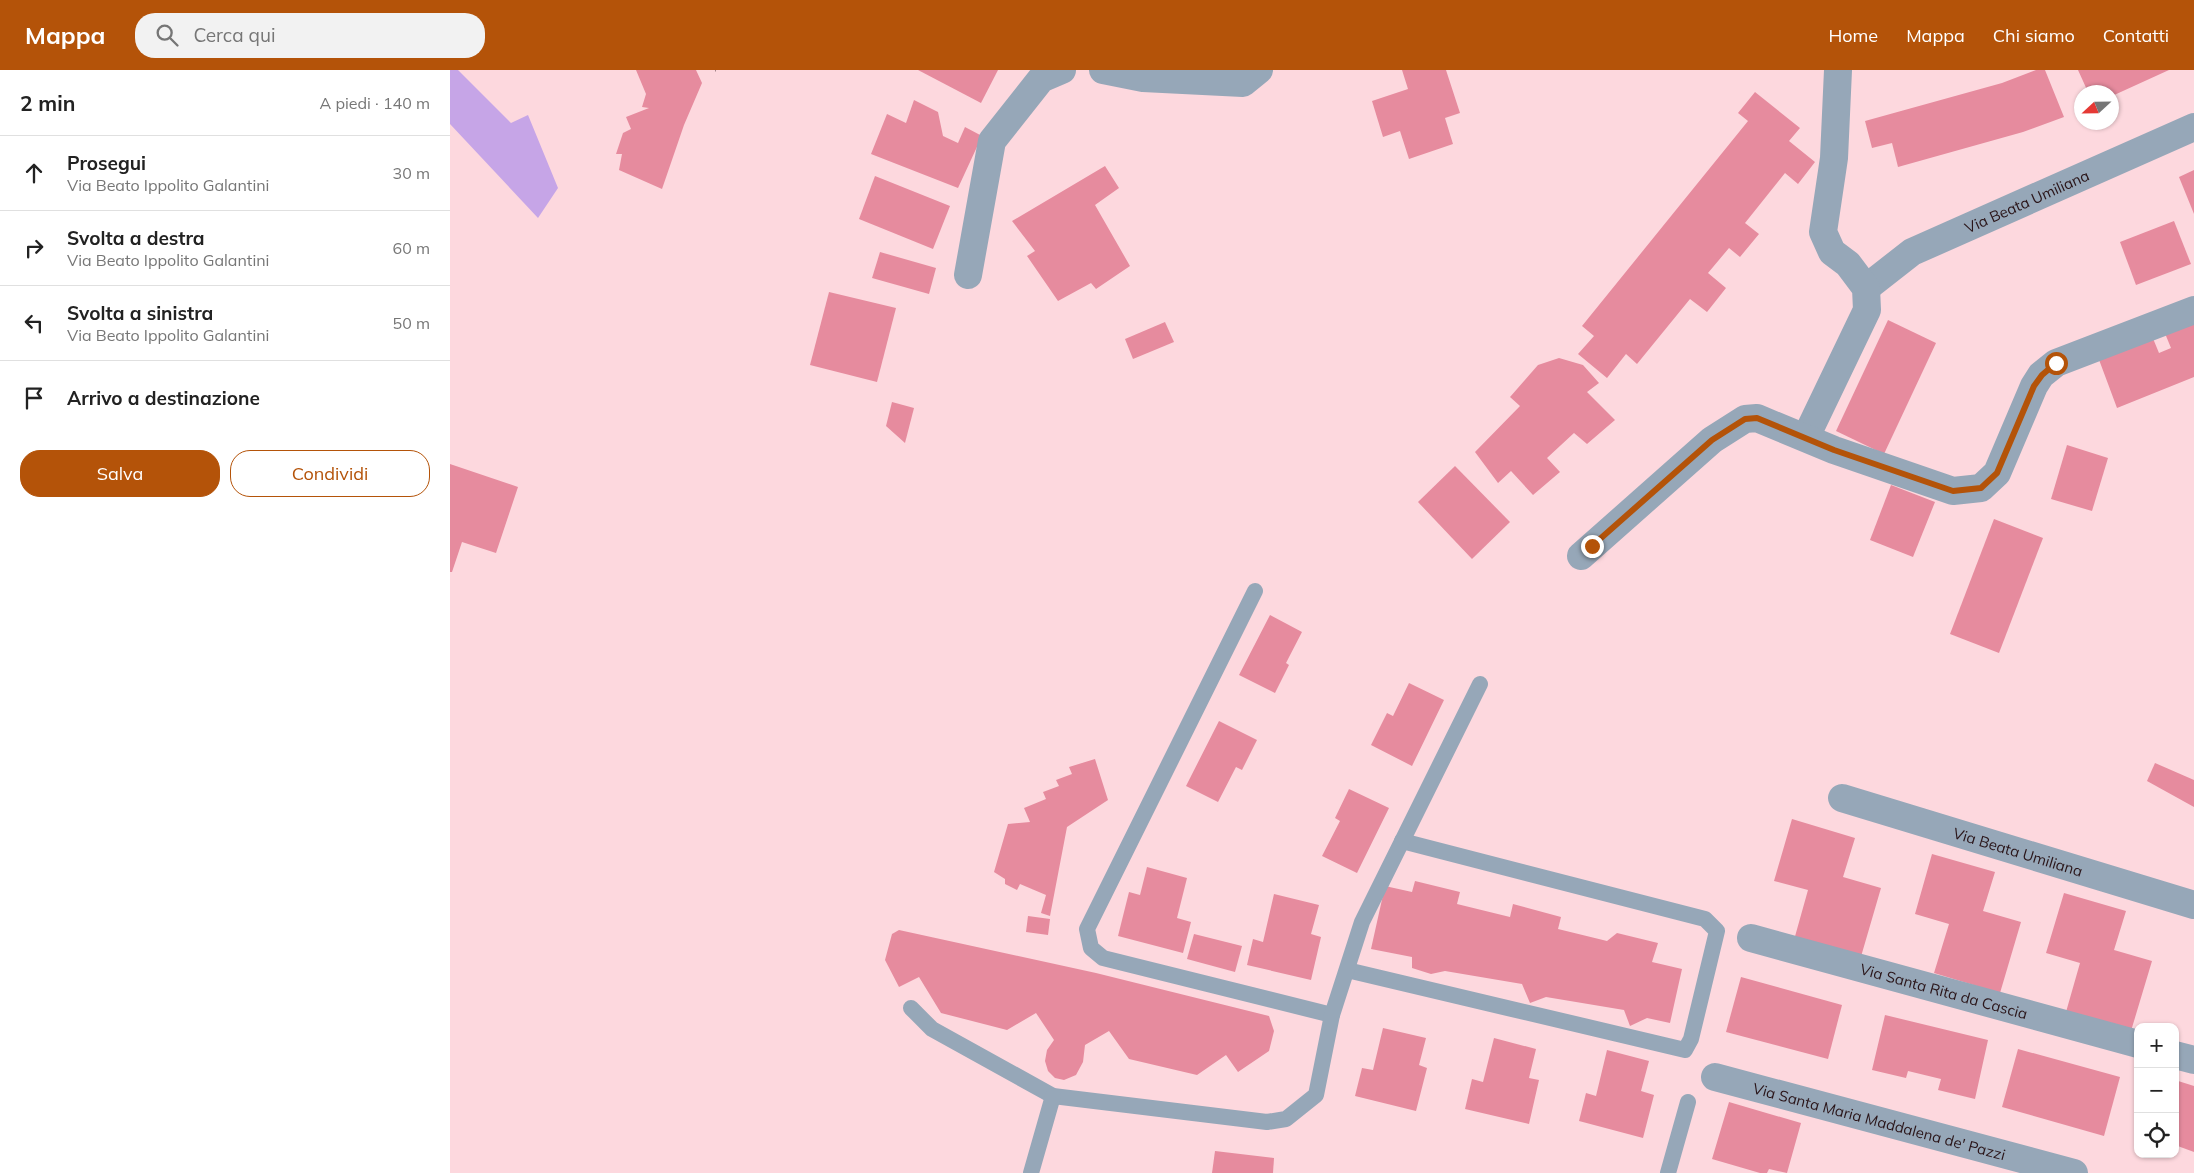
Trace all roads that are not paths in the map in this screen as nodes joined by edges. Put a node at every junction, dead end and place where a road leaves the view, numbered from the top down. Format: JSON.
{"nodes":[{"id":1,"x":1062,"y":70,"type":"edge"},
{"id":2,"x":1103,"y":70,"type":"edge"},
{"id":3,"x":1259,"y":70,"type":"edge"},
{"id":4,"x":1838,"y":70,"type":"edge"},
{"id":5,"x":2194,"y":127,"type":"edge"},
{"id":6,"x":968,"y":275,"type":"dead end"},
{"id":7,"x":1866,"y":288,"type":"junction"},
{"id":8,"x":2194,"y":310,"type":"edge"},
{"id":9,"x":1806,"y":437,"type":"junction"},
{"id":10,"x":1581,"y":556,"type":"dead end"},
{"id":11,"x":1255,"y":591,"type":"dead end"},
{"id":12,"x":1480,"y":684,"type":"dead end"},
{"id":13,"x":1842,"y":798,"type":"dead end"},
{"id":14,"x":1402,"y":842,"type":"junction"},
{"id":15,"x":2194,"y":905,"type":"edge"},
{"id":16,"x":1751,"y":938,"type":"dead end"},
{"id":17,"x":1347,"y":970,"type":"junction"},
{"id":18,"x":911,"y":1008,"type":"dead end"},
{"id":19,"x":1332,"y":1015,"type":"junction"},
{"id":20,"x":2134,"y":1043,"type":"edge"},
{"id":21,"x":2179,"y":1055,"type":"edge"},
{"id":22,"x":2194,"y":1060,"type":"edge"},
{"id":23,"x":1714,"y":1077,"type":"dead end"},
{"id":24,"x":1053,"y":1096,"type":"junction"},
{"id":25,"x":1688,"y":1102,"type":"dead end"},
{"id":26,"x":1031,"y":1173,"type":"edge"},
{"id":27,"x":1668,"y":1173,"type":"edge"},
{"id":28,"x":2074,"y":1173,"type":"edge"}],
"edges":[{"from":1,"to":6,"type":"street"},
{"from":2,"to":3,"type":"street"},
{"from":4,"to":7,"type":"street"},
{"from":5,"to":7,"type":"street","name":"Via Beata Umiliana"},
{"from":7,"to":9,"type":"street"},
{"from":8,"to":9,"type":"street"},
{"from":9,"to":10,"type":"street"},
{"from":11,"to":19,"type":"lane"},
{"from":12,"to":14,"type":"lane"},
{"from":13,"to":15,"type":"street","name":"Via Beata Umiliana"},
{"from":14,"to":17,"type":"lane"},
{"from":14,"to":17,"type":"lane"},
{"from":16,"to":20,"type":"street","name":"Via Santa Rita da Cascia"},
{"from":17,"to":19,"type":"lane"},
{"from":18,"to":24,"type":"lane"},
{"from":19,"to":24,"type":"lane"},
{"from":21,"to":22,"type":"street"},
{"from":23,"to":28,"type":"street","name":"Via Santa Maria Maddalena de' Pazzi"},
{"from":24,"to":26,"type":"lane"},
{"from":25,"to":27,"type":"lane"}]}
